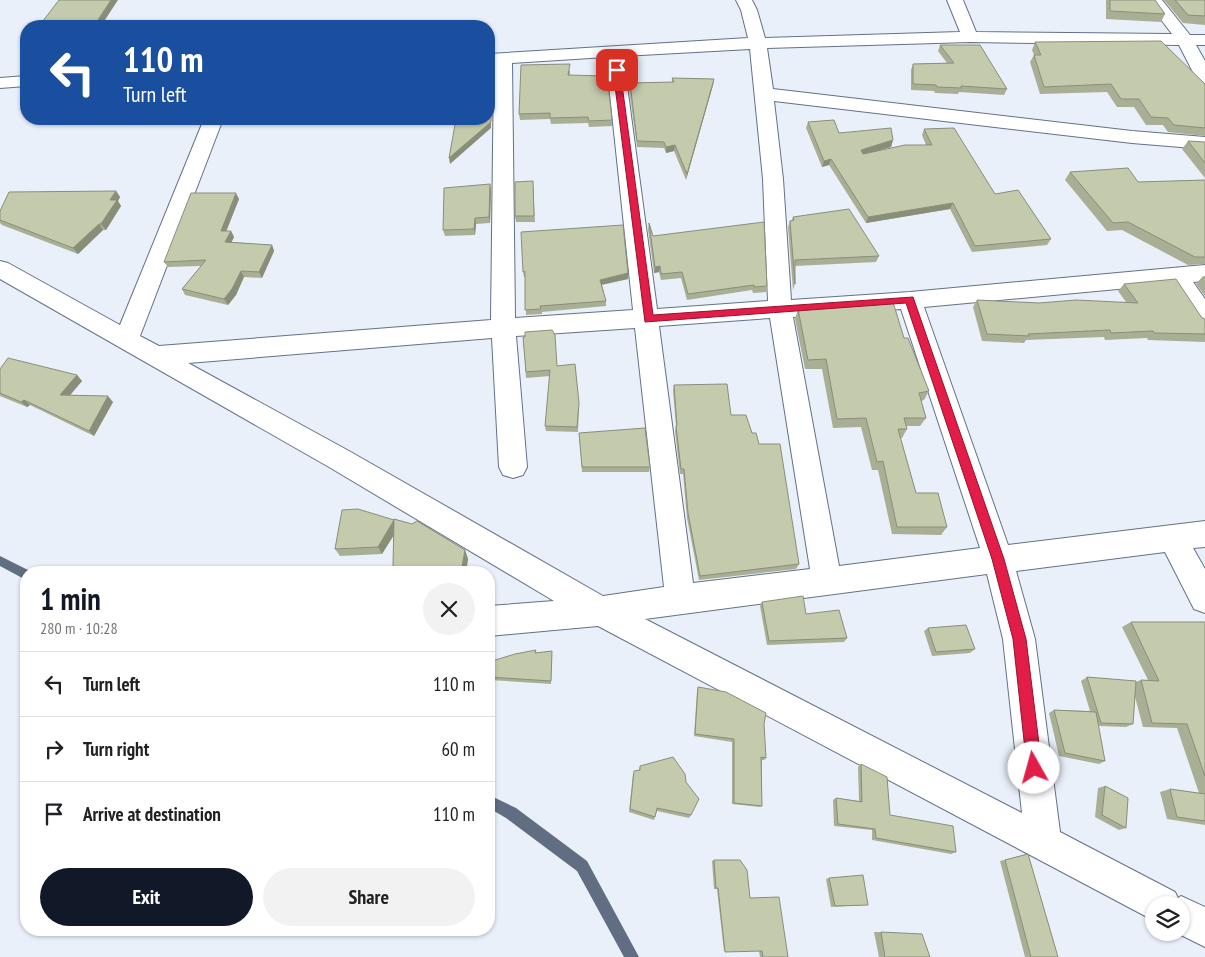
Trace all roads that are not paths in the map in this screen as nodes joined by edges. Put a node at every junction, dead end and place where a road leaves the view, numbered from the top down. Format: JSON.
{"nodes":[{"id":1,"x":744,"y":0,"type":"edge"},
{"id":2,"x":955,"y":0,"type":"edge"},
{"id":3,"x":1154,"y":0,"type":"edge"},
{"id":4,"x":970,"y":37,"type":"junction"},
{"id":5,"x":1185,"y":40,"type":"junction"},
{"id":6,"x":1205,"y":40,"type":"edge"},
{"id":7,"x":758,"y":43,"type":"junction"},
{"id":8,"x":614,"y":51,"type":"junction"},
{"id":9,"x":496,"y":58,"type":"edge"},
{"id":10,"x":1205,"y":78,"type":"edge"},
{"id":11,"x":20,"y":81,"type":"edge"},
{"id":12,"x":0,"y":83,"type":"edge"},
{"id":13,"x":764,"y":94,"type":"junction"},
{"id":14,"x":212,"y":125,"type":"edge"},
{"id":15,"x":1205,"y":144,"type":"edge"},
{"id":16,"x":0,"y":269,"type":"edge"},
{"id":17,"x":1205,"y":273,"type":"edge"},
{"id":18,"x":1177,"y":276,"type":"junction"},
{"id":19,"x":910,"y":300,"type":"junction"},
{"id":20,"x":780,"y":309,"type":"junction"},
{"id":21,"x":1205,"y":318,"type":"edge"},
{"id":22,"x":648,"y":319,"type":"junction"},
{"id":23,"x":503,"y":328,"type":"junction"},
{"id":24,"x":126,"y":340,"type":"junction"},
{"id":25,"x":155,"y":356,"type":"junction"},
{"id":26,"x":513,"y":467,"type":"dead end"},
{"id":27,"x":1205,"y":534,"type":"edge"},
{"id":28,"x":1172,"y":537,"type":"junction"},
{"id":29,"x":998,"y":559,"type":"junction"},
{"id":30,"x":826,"y":581,"type":"junction"},
{"id":31,"x":680,"y":599,"type":"junction"},
{"id":32,"x":1205,"y":599,"type":"edge"},
{"id":33,"x":600,"y":611,"type":"junction"},
{"id":34,"x":495,"y":620,"type":"edge"},
{"id":35,"x":1043,"y":842,"type":"junction"},
{"id":36,"x":1145,"y":896,"type":"edge"},
{"id":37,"x":1190,"y":920,"type":"edge"},
{"id":38,"x":1205,"y":928,"type":"edge"}],
"edges":[{"from":1,"to":7,"type":"street"},
{"from":2,"to":4,"type":"street"},
{"from":3,"to":5,"type":"street"},
{"from":4,"to":5,"type":"street"},
{"from":4,"to":7,"type":"street"},
{"from":5,"to":6,"type":"street"},
{"from":5,"to":10,"type":"street"},
{"from":7,"to":8,"type":"street"},
{"from":7,"to":13,"type":"street"},
{"from":8,"to":9,"type":"street"},
{"from":8,"to":22,"type":"street"},
{"from":9,"to":23,"type":"street"},
{"from":11,"to":12,"type":"street"},
{"from":13,"to":15,"type":"street"},
{"from":13,"to":20,"type":"street"},
{"from":14,"to":24,"type":"street"},
{"from":16,"to":24,"type":"street"},
{"from":17,"to":18,"type":"street"},
{"from":18,"to":19,"type":"street"},
{"from":18,"to":21,"type":"street"},
{"from":19,"to":20,"type":"street"},
{"from":19,"to":29,"type":"street"},
{"from":20,"to":22,"type":"street"},
{"from":20,"to":30,"type":"street"},
{"from":22,"to":23,"type":"street"},
{"from":22,"to":31,"type":"street"},
{"from":23,"to":25,"type":"street"},
{"from":23,"to":26,"type":"street"},
{"from":24,"to":25,"type":"street"},
{"from":25,"to":33,"type":"street"},
{"from":27,"to":28,"type":"street"},
{"from":28,"to":29,"type":"street"},
{"from":28,"to":32,"type":"street"},
{"from":29,"to":30,"type":"street"},
{"from":29,"to":35,"type":"street"},
{"from":30,"to":31,"type":"street"},
{"from":31,"to":33,"type":"street"},
{"from":33,"to":34,"type":"street"},
{"from":33,"to":35,"type":"street"},
{"from":35,"to":36,"type":"street"},
{"from":37,"to":38,"type":"street"}]}
